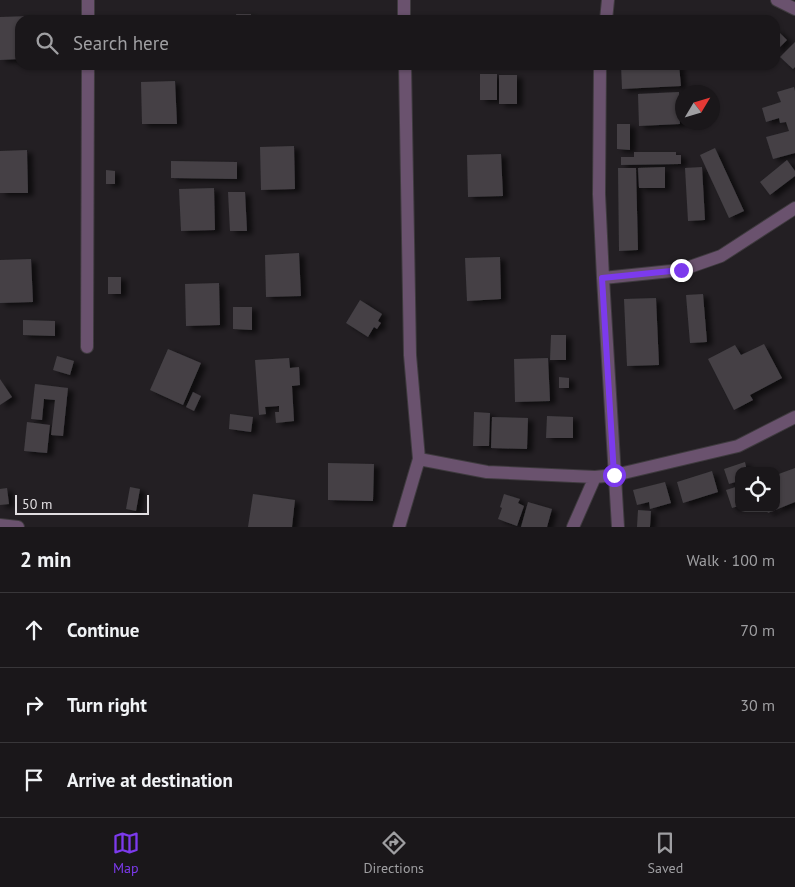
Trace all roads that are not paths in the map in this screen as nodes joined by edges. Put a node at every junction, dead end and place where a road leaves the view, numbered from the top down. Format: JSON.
{"nodes":[{"id":1,"x":88,"y":0,"type":"edge"},
{"id":2,"x":404,"y":0,"type":"edge"},
{"id":3,"x":608,"y":0,"type":"edge"},
{"id":4,"x":777,"y":0,"type":"edge"},
{"id":5,"x":795,"y":9,"type":"edge"},
{"id":6,"x":88,"y":15,"type":"edge"},
{"id":7,"x":404,"y":15,"type":"edge"},
{"id":8,"x":606,"y":15,"type":"edge"},
{"id":9,"x":88,"y":70,"type":"edge"},
{"id":10,"x":405,"y":70,"type":"edge"},
{"id":11,"x":600,"y":70,"type":"edge"},
{"id":12,"x":795,"y":208,"type":"edge"},
{"id":13,"x":602,"y":278,"type":"junction"},
{"id":14,"x":87,"y":347,"type":"dead end"},
{"id":15,"x":795,"y":417,"type":"edge"},
{"id":16,"x":419,"y":459,"type":"junction"},
{"id":17,"x":614,"y":475,"type":"junction"},
{"id":18,"x":595,"y":476,"type":"junction"},
{"id":19,"x":0,"y":525,"type":"edge"},
{"id":20,"x":18,"y":527,"type":"edge"},
{"id":21,"x":399,"y":527,"type":"edge"},
{"id":22,"x":574,"y":527,"type":"edge"},
{"id":23,"x":618,"y":527,"type":"edge"}],
"edges":[{"from":1,"to":6,"type":"street"},
{"from":2,"to":7,"type":"street"},
{"from":3,"to":8,"type":"street"},
{"from":4,"to":5,"type":"street"},
{"from":9,"to":14,"type":"street"},
{"from":10,"to":16,"type":"street"},
{"from":11,"to":13,"type":"street"},
{"from":12,"to":13,"type":"street"},
{"from":13,"to":17,"type":"street"},
{"from":15,"to":17,"type":"street"},
{"from":16,"to":18,"type":"street"},
{"from":16,"to":21,"type":"street"},
{"from":17,"to":18,"type":"street"},
{"from":17,"to":23,"type":"street"},
{"from":18,"to":22,"type":"street"},
{"from":19,"to":20,"type":"street"}]}
